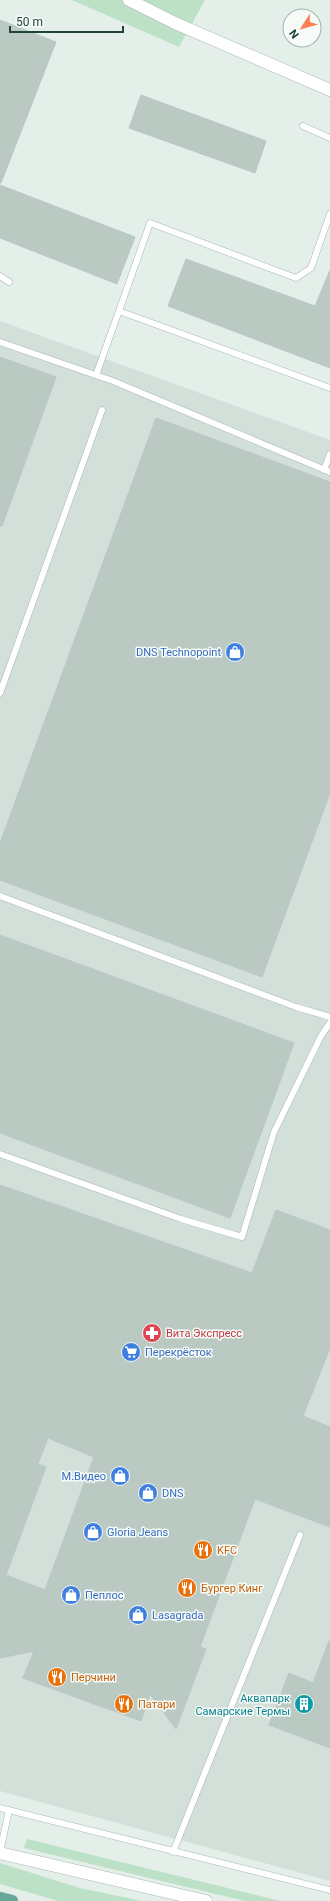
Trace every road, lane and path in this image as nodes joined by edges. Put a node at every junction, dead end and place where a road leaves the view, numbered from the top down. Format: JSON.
{"nodes":[{"id":1,"x":129,"y":0,"type":"edge"},
{"id":2,"x":330,"y":90,"type":"edge"},
{"id":3,"x":303,"y":126,"type":"dead end"},
{"id":4,"x":330,"y":138,"type":"edge"},
{"id":5,"x":330,"y":214,"type":"edge"},
{"id":6,"x":0,"y":276,"type":"edge"},
{"id":7,"x":9,"y":282,"type":"dead end"},
{"id":8,"x":119,"y":311,"type":"junction"},
{"id":9,"x":0,"y":342,"type":"edge"},
{"id":10,"x":96,"y":375,"type":"junction"},
{"id":11,"x":330,"y":388,"type":"edge"},
{"id":12,"x":102,"y":410,"type":"dead end"},
{"id":13,"x":330,"y":454,"type":"edge"},
{"id":14,"x":327,"y":471,"type":"edge"},
{"id":15,"x":0,"y":694,"type":"edge"},
{"id":16,"x":0,"y":896,"type":"edge"},
{"id":17,"x":330,"y":1017,"type":"edge"},
{"id":18,"x":330,"y":1023,"type":"edge"},
{"id":19,"x":0,"y":1154,"type":"edge"},
{"id":20,"x":300,"y":1535,"type":"dead end"},
{"id":21,"x":0,"y":1808,"type":"edge"},
{"id":22,"x":9,"y":1810,"type":"junction"},
{"id":23,"x":173,"y":1852,"type":"junction"},
{"id":24,"x":0,"y":1853,"type":"edge"},
{"id":25,"x":330,"y":1890,"type":"edge"},
{"id":26,"x":0,"y":1898,"type":"edge"},
{"id":27,"x":12,"y":1901,"type":"edge"},
{"id":28,"x":206,"y":1901,"type":"edge"}],
"edges":[{"from":1,"to":2,"type":"street"},
{"from":3,"to":4,"type":"lane"},
{"from":5,"to":8,"type":"lane"},
{"from":6,"to":7,"type":"lane"},
{"from":8,"to":10,"type":"lane"},
{"from":8,"to":11,"type":"lane"},
{"from":9,"to":10,"type":"lane"},
{"from":10,"to":14,"type":"lane"},
{"from":12,"to":15,"type":"lane"},
{"from":13,"to":14,"type":"lane"},
{"from":16,"to":17,"type":"lane"},
{"from":18,"to":19,"type":"lane"},
{"from":20,"to":23,"type":"lane"},
{"from":21,"to":22,"type":"lane"},
{"from":22,"to":23,"type":"lane"},
{"from":22,"to":24,"type":"lane"},
{"from":23,"to":25,"type":"lane"},
{"from":24,"to":28,"type":"street"},
{"from":26,"to":27,"type":"main road"}]}
